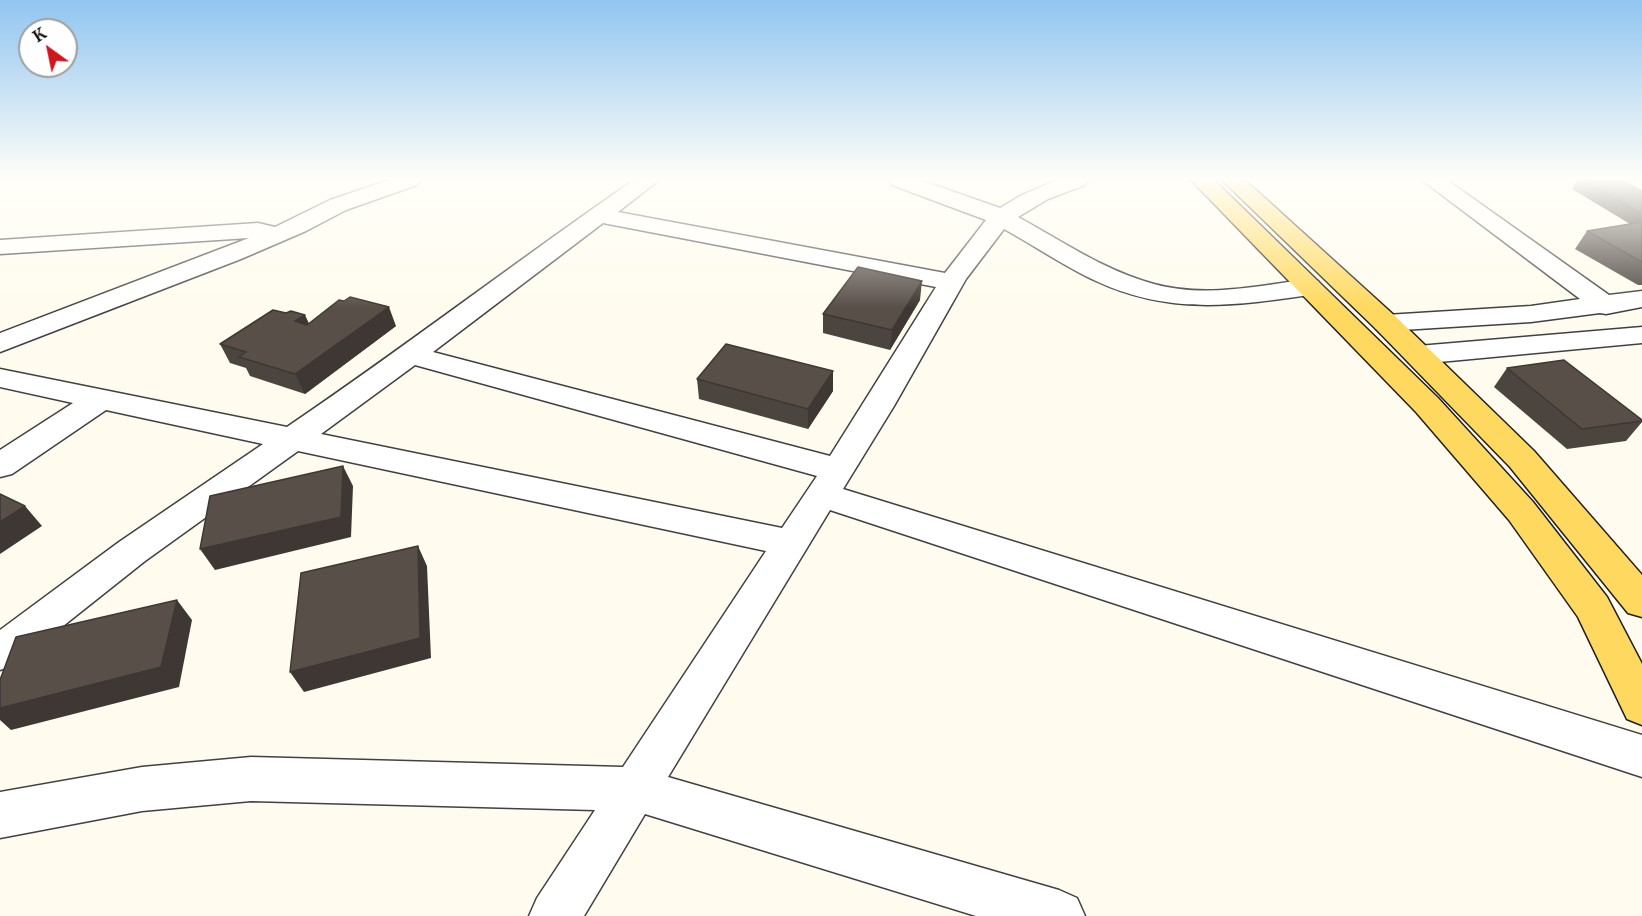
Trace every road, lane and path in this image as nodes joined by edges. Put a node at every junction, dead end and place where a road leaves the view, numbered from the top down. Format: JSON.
{"nodes":[{"id":1,"x":303,"y":223,"type":"edge"},
{"id":2,"x":586,"y":223,"type":"edge"},
{"id":3,"x":637,"y":223,"type":"edge"},
{"id":4,"x":997,"y":223,"type":"edge"},
{"id":5,"x":1009,"y":223,"type":"edge"},
{"id":6,"x":1245,"y":223,"type":"edge"},
{"id":7,"x":1279,"y":223,"type":"edge"},
{"id":8,"x":1492,"y":223,"type":"edge"},
{"id":9,"x":276,"y":236,"type":"junction"},
{"id":10,"x":0,"y":247,"type":"edge"},
{"id":11,"x":952,"y":282,"type":"junction"},
{"id":12,"x":1309,"y":287,"type":"junction"},
{"id":13,"x":1642,"y":299,"type":"edge"},
{"id":14,"x":1606,"y":306,"type":"junction"},
{"id":15,"x":1386,"y":323,"type":"junction"},
{"id":16,"x":1642,"y":335,"type":"edge"},
{"id":17,"x":0,"y":343,"type":"edge"},
{"id":18,"x":411,"y":355,"type":"junction"},
{"id":19,"x":1418,"y":355,"type":"junction"},
{"id":20,"x":0,"y":378,"type":"edge"},
{"id":21,"x":101,"y":399,"type":"junction"},
{"id":22,"x":291,"y":441,"type":"junction"},
{"id":23,"x":0,"y":466,"type":"edge"},
{"id":24,"x":830,"y":483,"type":"junction"},
{"id":25,"x":791,"y":543,"type":"junction"},
{"id":26,"x":1642,"y":602,"type":"edge"},
{"id":27,"x":0,"y":653,"type":"edge"},
{"id":28,"x":1642,"y":706,"type":"edge"},
{"id":29,"x":1642,"y":756,"type":"edge"},
{"id":30,"x":634,"y":789,"type":"junction"},
{"id":31,"x":0,"y":815,"type":"edge"},
{"id":32,"x":555,"y":916,"type":"edge"},
{"id":33,"x":1059,"y":916,"type":"edge"}],
"edges":[{"from":1,"to":9,"type":"street"},
{"from":2,"to":18,"type":"street"},
{"from":3,"to":11,"type":"street"},
{"from":4,"to":11,"type":"street"},
{"from":5,"to":12,"type":"street"},
{"from":6,"to":12,"type":"main road"},
{"from":7,"to":15,"type":"main road"},
{"from":8,"to":14,"type":"street"},
{"from":9,"to":10,"type":"street"},
{"from":9,"to":17,"type":"street"},
{"from":11,"to":24,"type":"street"},
{"from":12,"to":28,"type":"main road"},
{"from":13,"to":14,"type":"street"},
{"from":14,"to":15,"type":"street"},
{"from":15,"to":19,"type":"main road"},
{"from":16,"to":19,"type":"street"},
{"from":18,"to":22,"type":"street"},
{"from":18,"to":24,"type":"street"},
{"from":19,"to":26,"type":"main road"},
{"from":20,"to":21,"type":"street"},
{"from":21,"to":22,"type":"street"},
{"from":21,"to":23,"type":"street"},
{"from":22,"to":25,"type":"street"},
{"from":22,"to":27,"type":"street"},
{"from":24,"to":25,"type":"street"},
{"from":24,"to":29,"type":"street"},
{"from":25,"to":30,"type":"street"},
{"from":30,"to":31,"type":"street"},
{"from":30,"to":32,"type":"street"},
{"from":30,"to":33,"type":"street"}]}
